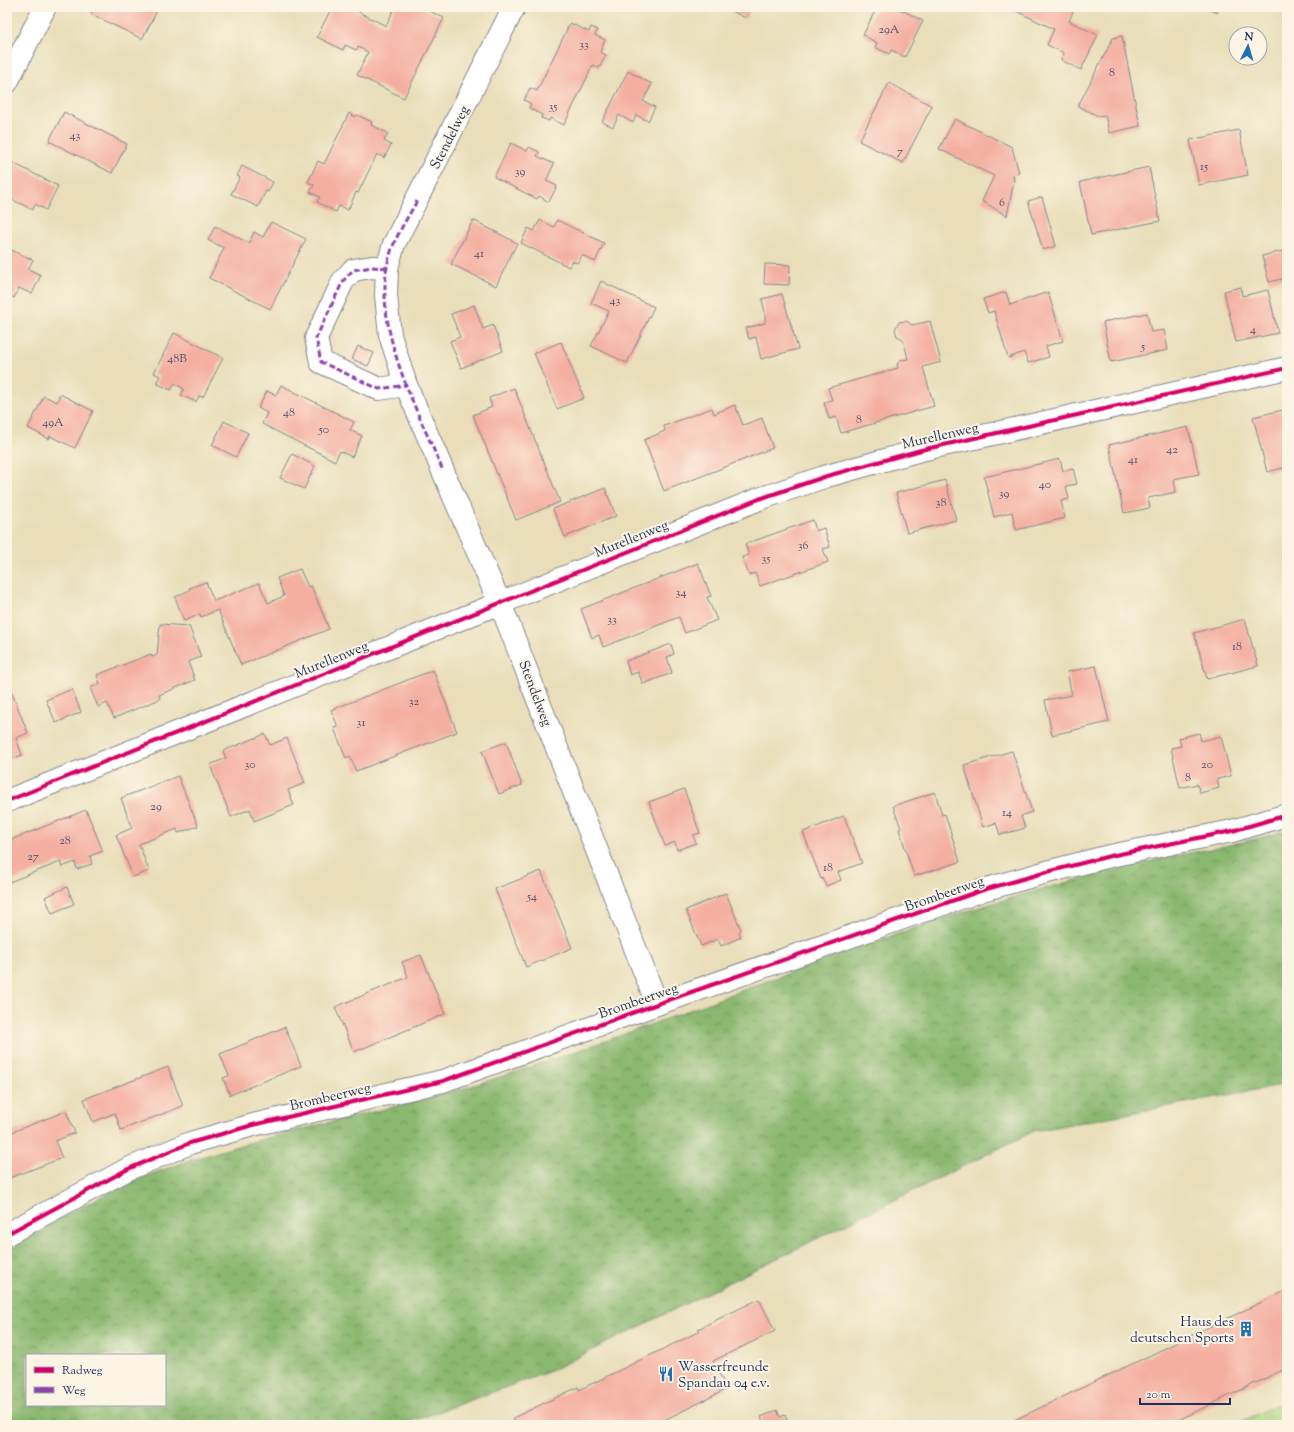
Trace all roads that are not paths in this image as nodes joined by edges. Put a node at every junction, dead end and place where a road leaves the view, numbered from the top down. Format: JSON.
{"nodes":[{"id":1,"x":45,"y":7,"type":"edge"},
{"id":2,"x":514,"y":7,"type":"edge"},
{"id":3,"x":7,"y":82,"type":"edge"},
{"id":4,"x":387,"y":268,"type":"junction"},
{"id":5,"x":1287,"y":368,"type":"edge"},
{"id":6,"x":406,"y":385,"type":"junction"},
{"id":7,"x":500,"y":604,"type":"junction"},
{"id":8,"x":7,"y":801,"type":"edge"},
{"id":9,"x":1287,"y":815,"type":"edge"},
{"id":10,"x":657,"y":1004,"type":"junction"},
{"id":11,"x":7,"y":1234,"type":"edge"}],
"edges":[{"from":1,"to":3,"type":"street"},
{"from":2,"to":4,"type":"street","name":"Stendelweg"},
{"from":4,"to":6,"type":"street","name":"Stendelweg"},
{"from":4,"to":6,"type":"street"},
{"from":5,"to":7,"type":"street","name":"Murellenweg"},
{"from":6,"to":7,"type":"street","name":"Stendelweg"},
{"from":7,"to":8,"type":"street","name":"Murellenweg"},
{"from":7,"to":10,"type":"street","name":"Stendelweg"},
{"from":9,"to":10,"type":"street","name":"Brombeerweg"},
{"from":10,"to":11,"type":"street","name":"Brombeerweg"}]}
